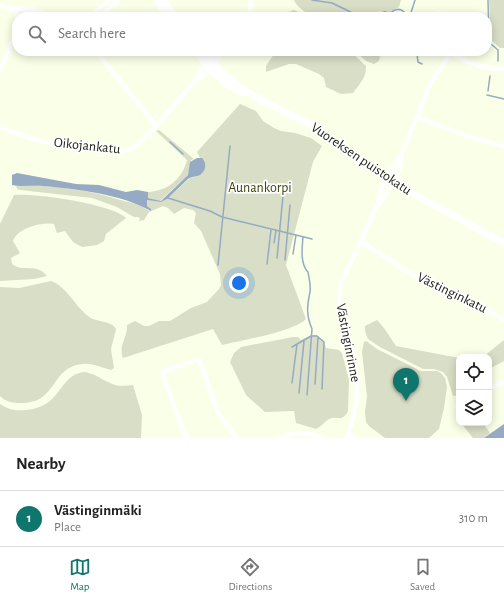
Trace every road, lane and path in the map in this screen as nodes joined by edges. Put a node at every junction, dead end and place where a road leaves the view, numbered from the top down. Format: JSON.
{"nodes":[{"id":1,"x":109,"y":0,"type":"edge"},
{"id":2,"x":118,"y":0,"type":"edge"},
{"id":3,"x":156,"y":0,"type":"edge"},
{"id":4,"x":162,"y":0,"type":"edge"},
{"id":5,"x":251,"y":0,"type":"edge"},
{"id":6,"x":0,"y":6,"type":"edge"},
{"id":7,"x":10,"y":8,"type":"junction"},
{"id":8,"x":21,"y":9,"type":"junction"},
{"id":9,"x":15,"y":12,"type":"edge"},
{"id":10,"x":28,"y":12,"type":"edge"},
{"id":11,"x":41,"y":12,"type":"edge"},
{"id":12,"x":95,"y":12,"type":"edge"},
{"id":13,"x":105,"y":12,"type":"edge"},
{"id":14,"x":165,"y":12,"type":"edge"},
{"id":15,"x":172,"y":12,"type":"edge"},
{"id":16,"x":249,"y":12,"type":"edge"},
{"id":17,"x":12,"y":41,"type":"edge"},
{"id":18,"x":100,"y":56,"type":"edge"},
{"id":19,"x":202,"y":56,"type":"edge"},
{"id":20,"x":207,"y":56,"type":"edge"},
{"id":21,"x":215,"y":56,"type":"edge"},
{"id":22,"x":217,"y":56,"type":"edge"},
{"id":23,"x":447,"y":56,"type":"edge"},
{"id":24,"x":458,"y":56,"type":"edge"},
{"id":25,"x":211,"y":64,"type":"junction"},
{"id":26,"x":504,"y":68,"type":"edge"},
{"id":27,"x":0,"y":71,"type":"edge"},
{"id":28,"x":418,"y":117,"type":"junction"},
{"id":29,"x":156,"y":126,"type":"junction"},
{"id":30,"x":0,"y":128,"type":"edge"},
{"id":31,"x":504,"y":146,"type":"edge"},
{"id":32,"x":400,"y":156,"type":"junction"},
{"id":33,"x":386,"y":178,"type":"junction"},
{"id":34,"x":393,"y":183,"type":"junction"},
{"id":35,"x":377,"y":206,"type":"junction"},
{"id":36,"x":360,"y":241,"type":"junction"},
{"id":37,"x":504,"y":243,"type":"edge"},
{"id":38,"x":504,"y":320,"type":"edge"},
{"id":39,"x":504,"y":381,"type":"edge"},
{"id":40,"x":492,"y":387,"type":"edge"},
{"id":41,"x":347,"y":436,"type":"edge"},
{"id":42,"x":188,"y":438,"type":"edge"},
{"id":43,"x":237,"y":438,"type":"edge"},
{"id":44,"x":280,"y":438,"type":"edge"},
{"id":45,"x":321,"y":438,"type":"edge"},
{"id":46,"x":354,"y":438,"type":"edge"}],
"edges":[{"from":1,"to":12,"type":"street"},
{"from":2,"to":13,"type":"street"},
{"from":3,"to":14,"type":"main road"},
{"from":4,"to":15,"type":"main road"},
{"from":5,"to":16,"type":"street"},
{"from":6,"to":7,"type":"street"},
{"from":7,"to":8,"type":"street"},
{"from":7,"to":9,"type":"street"},
{"from":8,"to":10,"type":"street"},
{"from":8,"to":11,"type":"street"},
{"from":17,"to":27,"type":"street"},
{"from":18,"to":29,"type":"street"},
{"from":19,"to":25,"type":"main road","name":"Vuoreksen puistokatu"},
{"from":20,"to":25,"type":"main road","name":"Vuoreksen puistokatu"},
{"from":21,"to":25,"type":"street"},
{"from":22,"to":25,"type":"street"},
{"from":23,"to":28,"type":"street"},
{"from":24,"to":26,"type":"street"},
{"from":25,"to":29,"type":"street","name":"Oikojankatu"},
{"from":25,"to":33,"type":"main road","name":"Vuoreksen puistokatu"},
{"from":28,"to":31,"type":"street"},
{"from":28,"to":32,"type":"street"},
{"from":29,"to":30,"type":"street","name":"Oikojankatu"},
{"from":32,"to":33,"type":"street","name":"Västinginrinne"},
{"from":32,"to":34,"type":"street","name":"Västinginrinne"},
{"from":33,"to":34,"type":"main road","name":"Vuoreksen puistokatu"},
{"from":33,"to":35,"type":"street","name":"Västinginrinne"},
{"from":34,"to":35,"type":"street","name":"Västinginrinne"},
{"from":34,"to":37,"type":"main road","name":"Vuoreksen puistokatu"},
{"from":35,"to":36,"type":"street","name":"Västinginrinne"},
{"from":36,"to":38,"type":"street","name":"Västinginkatu"},
{"from":36,"to":41,"type":"street","name":"Västinginrinne"},
{"from":39,"to":40,"type":"street"},
{"from":41,"to":46,"type":"street"},
{"from":42,"to":43,"type":"street"},
{"from":44,"to":45,"type":"street"}]}
